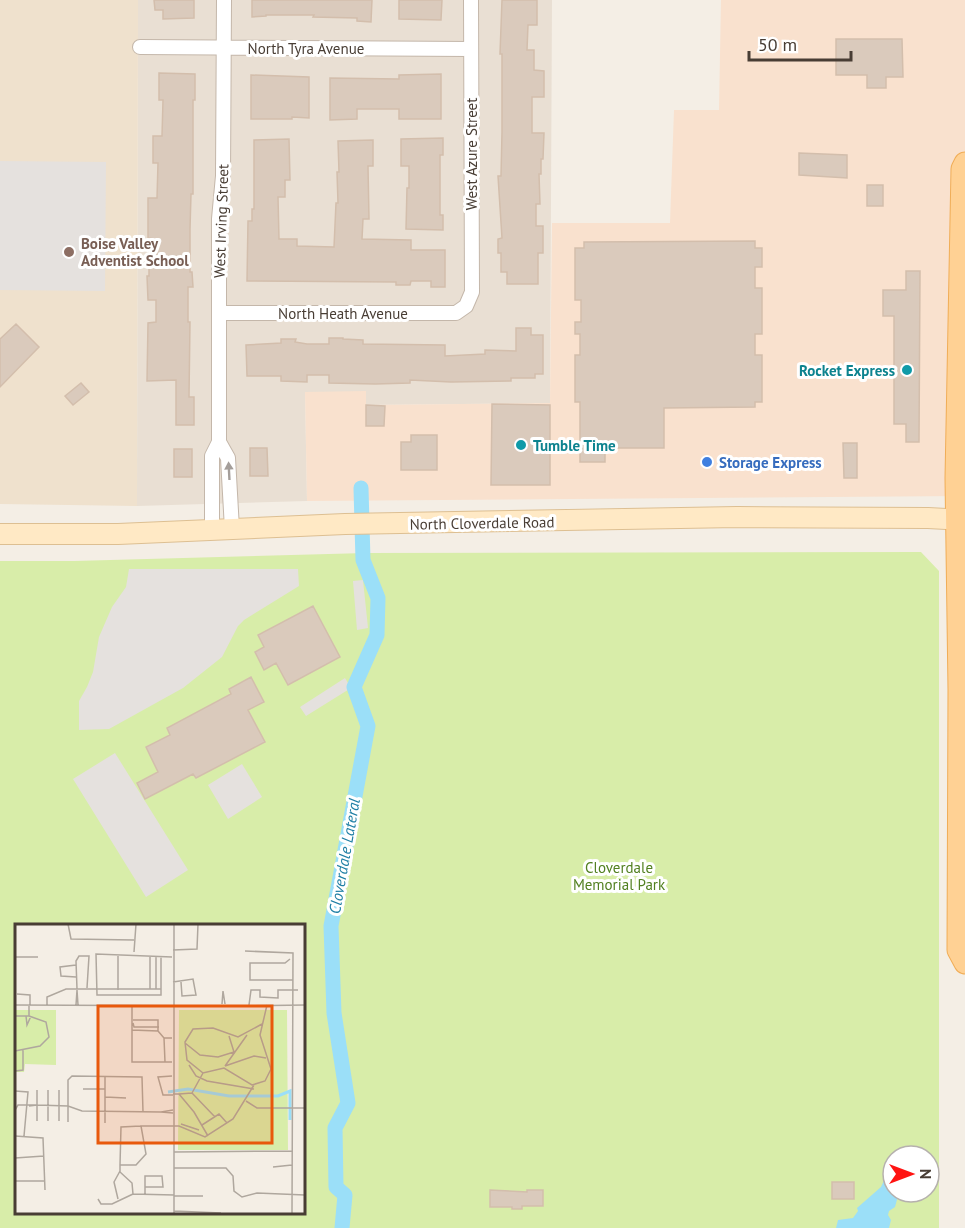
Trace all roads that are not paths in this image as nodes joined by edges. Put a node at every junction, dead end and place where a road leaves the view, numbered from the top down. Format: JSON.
{"nodes":[{"id":1,"x":224,"y":0,"type":"edge"},
{"id":2,"x":471,"y":0,"type":"edge"},
{"id":3,"x":140,"y":47,"type":"dead end"},
{"id":4,"x":224,"y":48,"type":"junction"},
{"id":5,"x":471,"y":50,"type":"junction"},
{"id":6,"x":965,"y":163,"type":"edge"},
{"id":7,"x":466,"y":306,"type":"joint"},
{"id":8,"x":219,"y":313,"type":"junction"},
{"id":9,"x":219,"y":442,"type":"junction"},
{"id":10,"x":961,"y":520,"type":"edge"},
{"id":11,"x":232,"y":529,"type":"junction"},
{"id":12,"x":212,"y":530,"type":"junction"},
{"id":13,"x":0,"y":534,"type":"edge"},
{"id":14,"x":965,"y":963,"type":"edge"}],
"edges":[{"from":1,"to":4,"type":"street","name":"West Irving Street"},
{"from":2,"to":5,"type":"street","name":"West Azure Street"},
{"from":3,"to":4,"type":"street","name":"North Tyra Avenue"},
{"from":4,"to":5,"type":"street","name":"North Tyra Avenue"},
{"from":4,"to":8,"type":"street","name":"West Irving Street"},
{"from":5,"to":7,"type":"street","name":"West Azure Street"},
{"from":6,"to":10,"type":"main road"},
{"from":7,"to":8,"type":"street","name":"North Heath Avenue"},
{"from":8,"to":9,"type":"street","name":"West Irving Street"},
{"from":11,"to":9,"type":"street","name":"West Irving Street","one_way":true},
{"from":9,"to":12,"type":"street","name":"West Irving Street"},
{"from":10,"to":11,"type":"main road","name":"North Cloverdale Road"},
{"from":10,"to":14,"type":"main road"},
{"from":11,"to":12,"type":"main road","name":"North Cloverdale Road"},
{"from":12,"to":13,"type":"main road","name":"North Cloverdale Road"}]}
